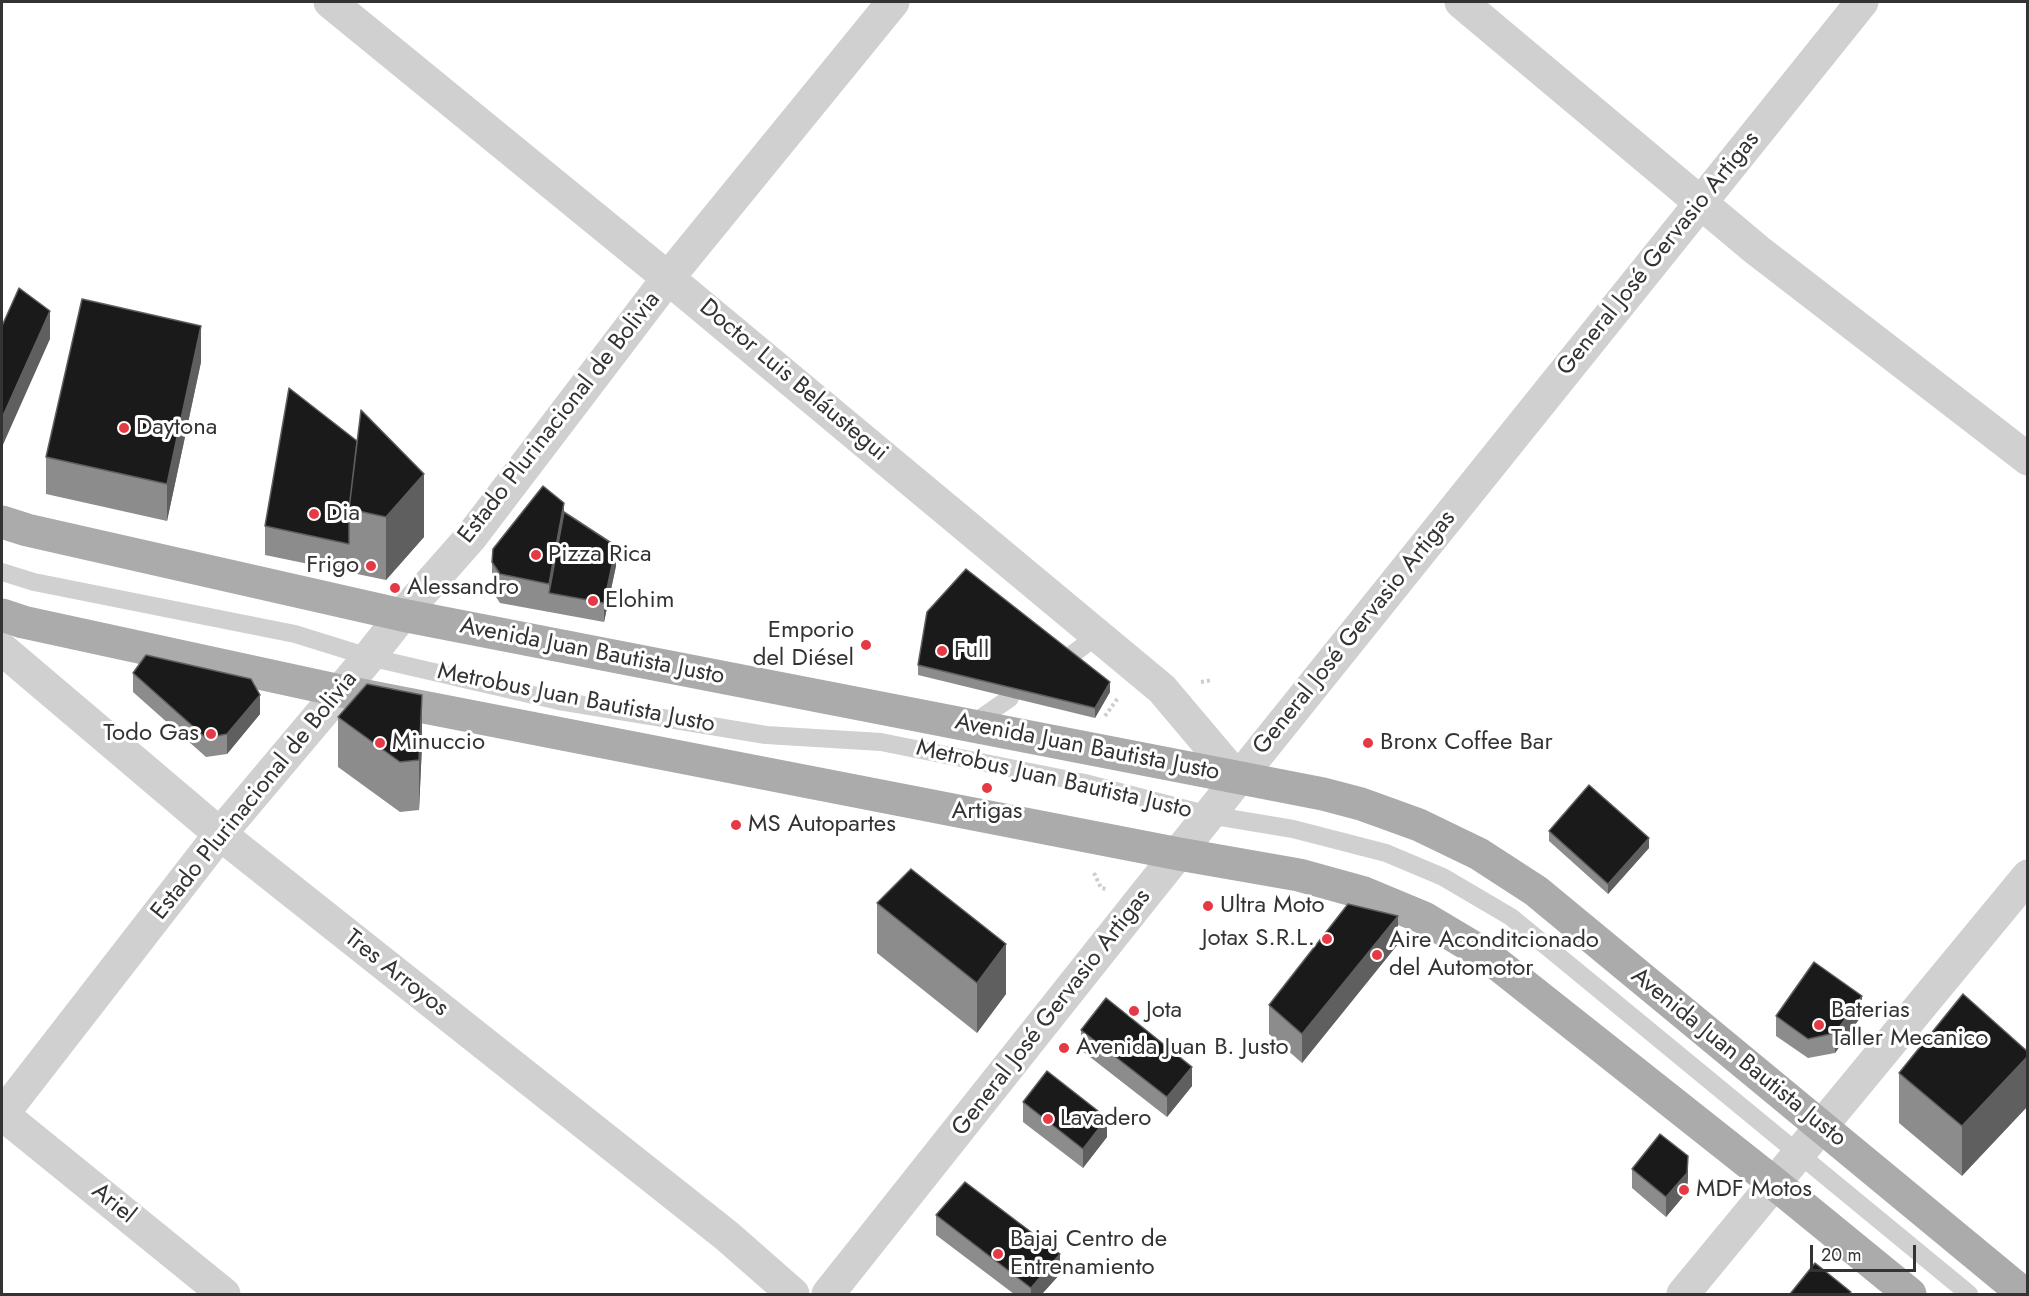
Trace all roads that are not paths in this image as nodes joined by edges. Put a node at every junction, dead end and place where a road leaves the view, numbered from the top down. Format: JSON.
{"nodes":[{"id":1,"x":330,"y":2,"type":"edge"},
{"id":2,"x":893,"y":2,"type":"edge"},
{"id":3,"x":1461,"y":2,"type":"edge"},
{"id":4,"x":1862,"y":2,"type":"edge"},
{"id":5,"x":1700,"y":203,"type":"junction"},
{"id":6,"x":668,"y":278,"type":"junction"},
{"id":7,"x":2028,"y":459,"type":"edge"},
{"id":8,"x":2,"y":522,"type":"edge"},
{"id":9,"x":2,"y":572,"type":"edge"},
{"id":10,"x":2,"y":615,"type":"edge"},
{"id":11,"x":402,"y":615,"type":"junction"},
{"id":12,"x":2,"y":649,"type":"edge"},
{"id":13,"x":369,"y":657,"type":"junction"},
{"id":14,"x":340,"y":691,"type":"junction"},
{"id":15,"x":1010,"y":698,"type":"edge"},
{"id":16,"x":971,"y":725,"type":"junction"},
{"id":17,"x":1238,"y":779,"type":"junction"},
{"id":18,"x":1209,"y":815,"type":"junction"},
{"id":19,"x":220,"y":834,"type":"junction"},
{"id":20,"x":1179,"y":854,"type":"junction"},
{"id":21,"x":2028,"y":876,"type":"edge"},
{"id":22,"x":2,"y":1115,"type":"edge"},
{"id":23,"x":1821,"y":1128,"type":"junction"},
{"id":24,"x":1798,"y":1154,"type":"junction"},
{"id":25,"x":1774,"y":1183,"type":"junction"},
{"id":26,"x":224,"y":1294,"type":"edge"},
{"id":27,"x":793,"y":1294,"type":"edge"},
{"id":28,"x":828,"y":1294,"type":"edge"},
{"id":29,"x":1683,"y":1294,"type":"edge"},
{"id":30,"x":1910,"y":1294,"type":"edge"},
{"id":31,"x":1970,"y":1294,"type":"edge"},
{"id":32,"x":2024,"y":1294,"type":"edge"}],
"edges":[{"from":1,"to":6,"type":"street","name":"Doctor Luis Beláustegui"},
{"from":2,"to":6,"type":"street","name":"Estado Plurinacional de Bolivia"},
{"from":3,"to":5,"type":"street"},
{"from":4,"to":5,"type":"street","name":"General José Gervasio Artigas"},
{"from":5,"to":7,"type":"street"},
{"from":5,"to":17,"type":"street","name":"General José Gervasio Artigas"},
{"from":6,"to":11,"type":"street","name":"Estado Plurinacional de Bolivia"},
{"from":6,"to":17,"type":"street","name":"Doctor Luis Beláustegui"},
{"from":8,"to":11,"type":"main road","name":"Avenida Juan Bautista Justo"},
{"from":9,"to":13,"type":"lane","name":"Metrobus Juan Bautista Justo"},
{"from":10,"to":14,"type":"main road"},
{"from":11,"to":13,"type":"street","name":"Estado Plurinacional de Bolivia"},
{"from":11,"to":16,"type":"main road","name":"Avenida Juan Bautista Justo"},
{"from":12,"to":19,"type":"street","name":"Tres Arroyos"},
{"from":13,"to":14,"type":"street","name":"Estado Plurinacional de Bolivia"},
{"from":13,"to":18,"type":"lane","name":"Metrobus Juan Bautista Justo"},
{"from":14,"to":19,"type":"street","name":"Estado Plurinacional de Bolivia"},
{"from":14,"to":20,"type":"main road"},
{"from":15,"to":16,"type":"lane"},
{"from":16,"to":17,"type":"main road","name":"Avenida Juan Bautista Justo"},
{"from":17,"to":18,"type":"street","name":"General José Gervasio Artigas"},
{"from":17,"to":23,"type":"main road","name":"Avenida Juan Bautista Justo"},
{"from":18,"to":20,"type":"street","name":"General José Gervasio Artigas"},
{"from":18,"to":24,"type":"lane","name":"Metrobus Juan Bautista Justo"},
{"from":19,"to":22,"type":"street","name":"Estado Plurinacional de Bolivia"},
{"from":19,"to":27,"type":"street","name":"Tres Arroyos"},
{"from":20,"to":25,"type":"main road"},
{"from":20,"to":28,"type":"street","name":"General José Gervasio Artigas"},
{"from":21,"to":23,"type":"street"},
{"from":22,"to":26,"type":"street","name":"Ariel"},
{"from":23,"to":24,"type":"street"},
{"from":23,"to":32,"type":"main road","name":"Avenida Juan Bautista Justo"},
{"from":24,"to":25,"type":"street"},
{"from":24,"to":31,"type":"lane","name":"Metrobus Juan Bautista Justo"},
{"from":25,"to":29,"type":"street"},
{"from":25,"to":30,"type":"main road"}]}
